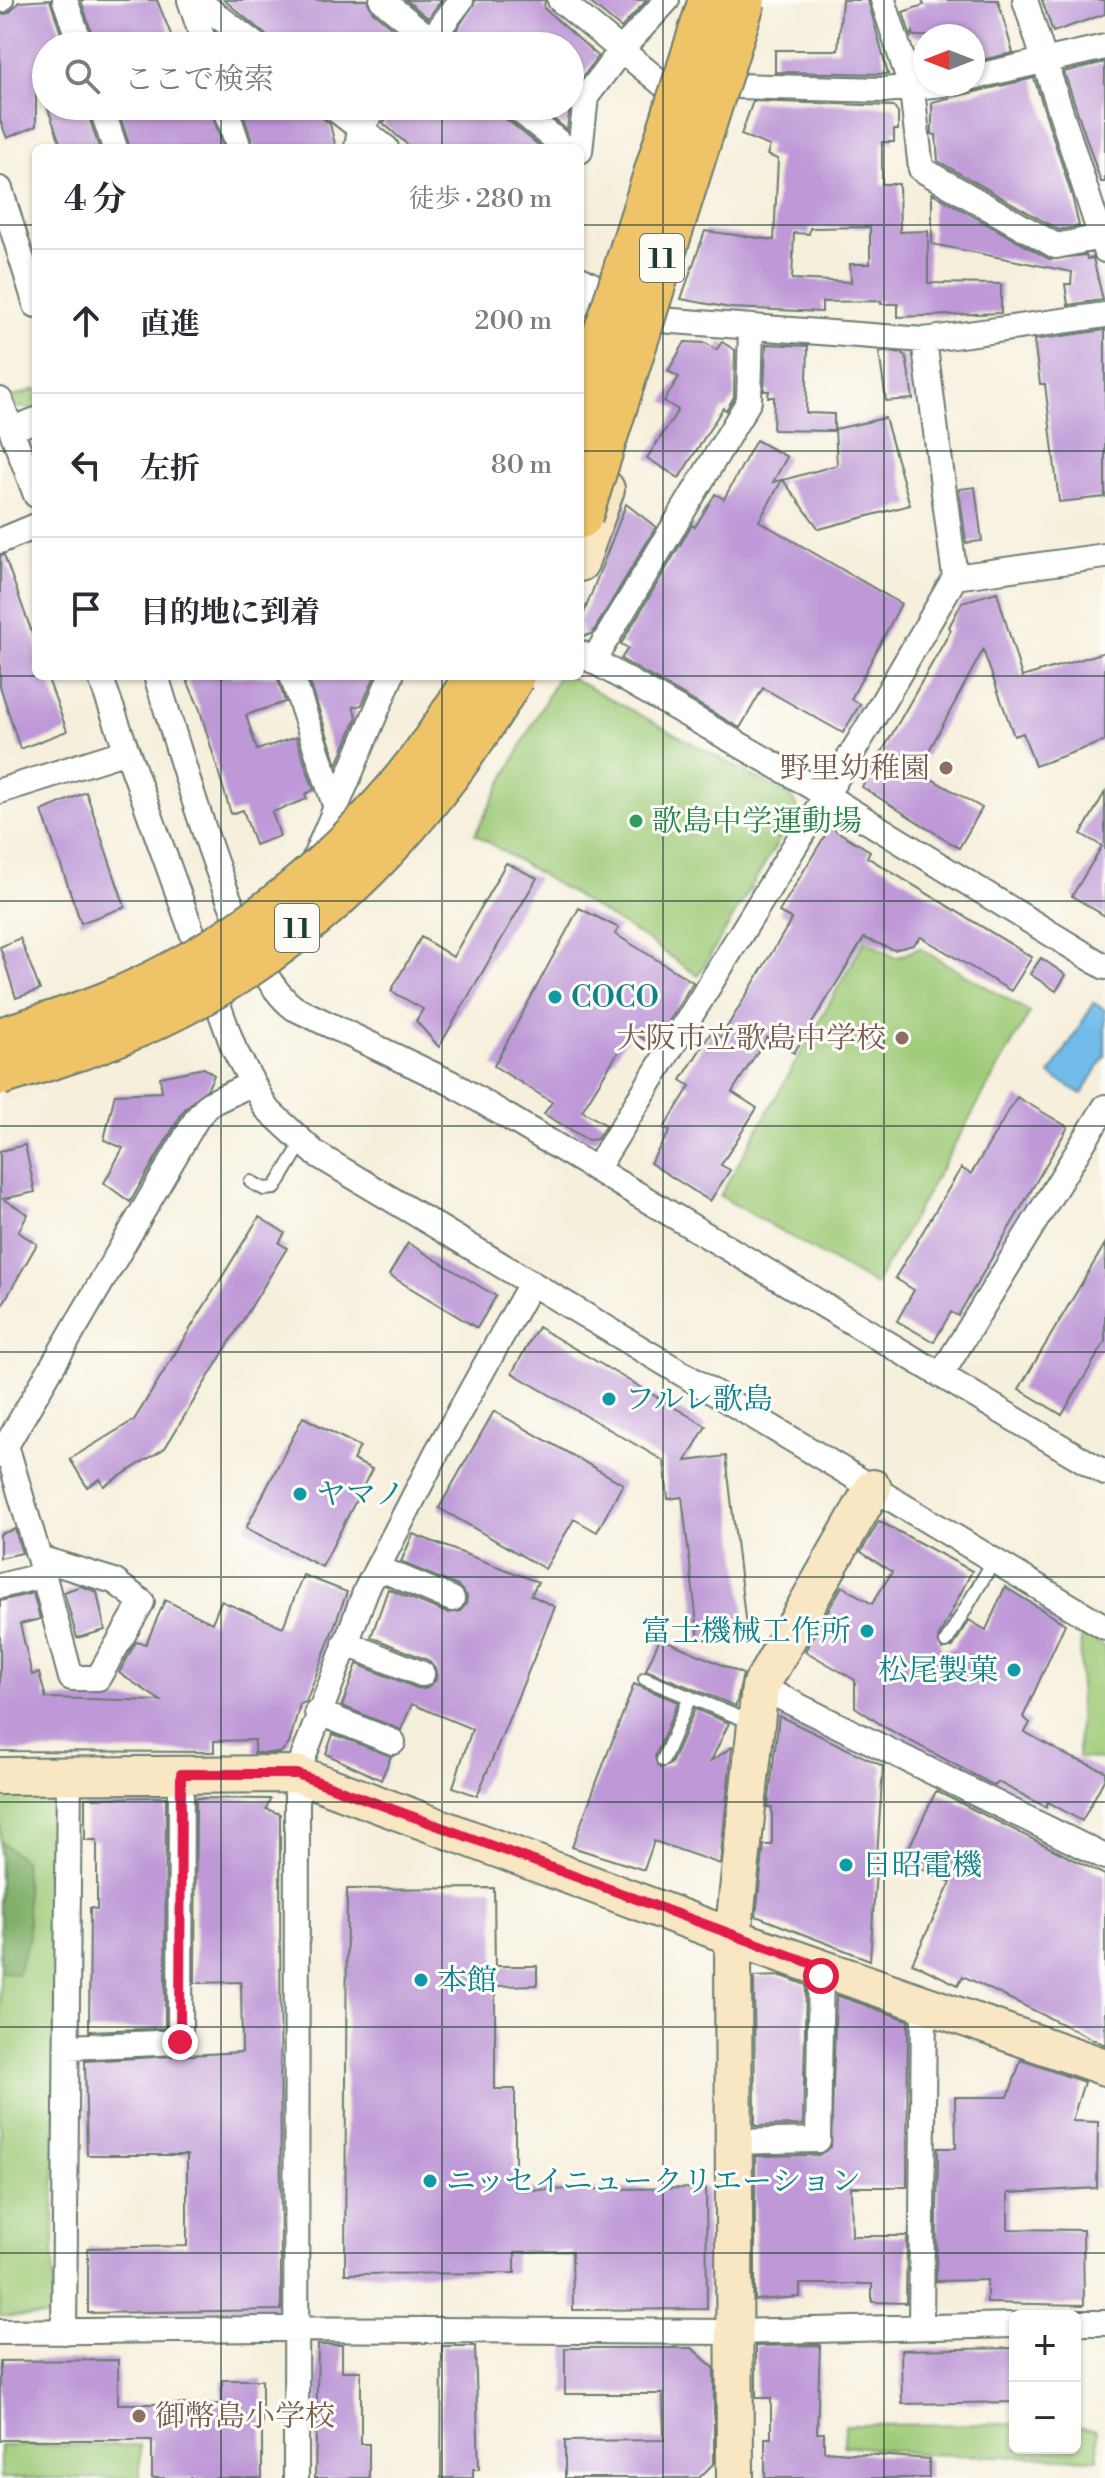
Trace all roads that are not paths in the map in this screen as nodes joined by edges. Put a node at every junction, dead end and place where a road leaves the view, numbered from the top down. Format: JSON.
{"nodes":[{"id":1,"x":65,"y":0,"type":"edge"},
{"id":2,"x":190,"y":0,"type":"edge"},
{"id":3,"x":197,"y":0,"type":"edge"},
{"id":4,"x":382,"y":0,"type":"edge"},
{"id":5,"x":461,"y":0,"type":"edge"},
{"id":6,"x":560,"y":0,"type":"edge"},
{"id":7,"x":667,"y":0,"type":"edge"},
{"id":8,"x":711,"y":0,"type":"edge"},
{"id":9,"x":743,"y":0,"type":"edge"},
{"id":10,"x":762,"y":0,"type":"edge"},
{"id":11,"x":883,"y":0,"type":"edge"},
{"id":12,"x":1025,"y":0,"type":"edge"},
{"id":13,"x":76,"y":32,"type":"edge"},
{"id":14,"x":200,"y":32,"type":"edge"},
{"id":15,"x":239,"y":32,"type":"edge"},
{"id":16,"x":418,"y":32,"type":"edge"},
{"id":17,"x":440,"y":32,"type":"edge"},
{"id":18,"x":1105,"y":47,"type":"edge"},
{"id":19,"x":622,"y":49,"type":"junction"},
{"id":20,"x":1045,"y":61,"type":"junction"},
{"id":21,"x":985,"y":74,"type":"edge"},
{"id":22,"x":912,"y":90,"type":"junction"},
{"id":23,"x":729,"y":102,"type":"junction"},
{"id":24,"x":584,"y":115,"type":"edge"},
{"id":25,"x":106,"y":120,"type":"edge"},
{"id":26,"x":230,"y":120,"type":"edge"},
{"id":27,"x":343,"y":120,"type":"edge"},
{"id":28,"x":369,"y":120,"type":"edge"},
{"id":29,"x":531,"y":120,"type":"edge"},
{"id":30,"x":583,"y":120,"type":"edge"},
{"id":31,"x":358,"y":138,"type":"edge"},
{"id":32,"x":114,"y":144,"type":"edge"},
{"id":33,"x":238,"y":144,"type":"edge"},
{"id":34,"x":561,"y":144,"type":"edge"},
{"id":35,"x":581,"y":144,"type":"edge"},
{"id":36,"x":0,"y":189,"type":"edge"},
{"id":37,"x":1103,"y":243,"type":"edge"},
{"id":38,"x":587,"y":283,"type":"edge"},
{"id":39,"x":32,"y":292,"type":"edge"},
{"id":40,"x":1105,"y":315,"type":"edge"},
{"id":41,"x":660,"y":320,"type":"junction"},
{"id":42,"x":751,"y":327,"type":"junction"},
{"id":43,"x":924,"y":340,"type":"junction"},
{"id":44,"x":0,"y":400,"type":"edge"},
{"id":45,"x":584,"y":402,"type":"edge"},
{"id":46,"x":32,"y":422,"type":"edge"},
{"id":47,"x":12,"y":429,"type":"junction"},
{"id":48,"x":32,"y":484,"type":"edge"},
{"id":49,"x":584,"y":503,"type":"edge"},
{"id":50,"x":32,"y":528,"type":"edge"},
{"id":51,"x":0,"y":541,"type":"edge"},
{"id":52,"x":584,"y":551,"type":"edge"},
{"id":53,"x":1105,"y":556,"type":"edge"},
{"id":54,"x":955,"y":577,"type":"junction"},
{"id":55,"x":586,"y":657,"type":"edge"},
{"id":56,"x":101,"y":680,"type":"edge"},
{"id":57,"x":157,"y":680,"type":"edge"},
{"id":58,"x":293,"y":680,"type":"edge"},
{"id":59,"x":389,"y":680,"type":"edge"},
{"id":60,"x":473,"y":680,"type":"edge"},
{"id":61,"x":510,"y":680,"type":"edge"},
{"id":62,"x":526,"y":680,"type":"edge"},
{"id":63,"x":127,"y":751,"type":"junction"},
{"id":64,"x":0,"y":791,"type":"edge"},
{"id":65,"x":824,"y":796,"type":"junction"},
{"id":66,"x":337,"y":811,"type":"junction"},
{"id":67,"x":256,"y":961,"type":"junction"},
{"id":68,"x":1105,"y":967,"type":"edge"},
{"id":69,"x":208,"y":980,"type":"junction"},
{"id":70,"x":0,"y":1034,"type":"edge"},
{"id":71,"x":0,"y":1040,"type":"edge"},
{"id":72,"x":0,"y":1073,"type":"edge"},
{"id":73,"x":251,"y":1084,"type":"junction"},
{"id":74,"x":1105,"y":1107,"type":"edge"},
{"id":75,"x":302,"y":1143,"type":"junction"},
{"id":76,"x":597,"y":1168,"type":"junction"},
{"id":77,"x":251,"y":1182,"type":"dead end"},
{"id":78,"x":530,"y":1285,"type":"junction"},
{"id":79,"x":941,"y":1375,"type":"junction"},
{"id":80,"x":3,"y":1451,"type":"edge"},
{"id":81,"x":1105,"y":1473,"type":"edge"},
{"id":82,"x":873,"y":1488,"type":"junction"},
{"id":83,"x":994,"y":1560,"type":"junction"},
{"id":84,"x":41,"y":1567,"type":"junction"},
{"id":85,"x":378,"y":1568,"type":"junction"},
{"id":86,"x":0,"y":1586,"type":"edge"},
{"id":87,"x":452,"y":1599,"type":"dead end"},
{"id":88,"x":1105,"y":1627,"type":"edge"},
{"id":89,"x":946,"y":1642,"type":"dead end"},
{"id":90,"x":345,"y":1643,"type":"junction"},
{"id":91,"x":422,"y":1674,"type":"dead end"},
{"id":92,"x":645,"y":1679,"type":"dead end"},
{"id":93,"x":760,"y":1687,"type":"junction"},
{"id":94,"x":690,"y":1697,"type":"junction"},
{"id":95,"x":317,"y":1712,"type":"junction"},
{"id":96,"x":756,"y":1724,"type":"junction"},
{"id":97,"x":393,"y":1742,"type":"dead end"},
{"id":98,"x":663,"y":1760,"type":"dead end"},
{"id":99,"x":69,"y":1774,"type":"junction"},
{"id":100,"x":181,"y":1774,"type":"junction"},
{"id":101,"x":297,"y":1774,"type":"junction"},
{"id":102,"x":0,"y":1776,"type":"edge"},
{"id":103,"x":1105,"y":1857,"type":"edge"},
{"id":104,"x":733,"y":1937,"type":"junction"},
{"id":105,"x":821,"y":1967,"type":"junction"},
{"id":106,"x":924,"y":2003,"type":"junction"},
{"id":107,"x":68,"y":2047,"type":"junction"},
{"id":108,"x":1105,"y":2067,"type":"edge"},
{"id":109,"x":733,"y":2142,"type":"junction"},
{"id":110,"x":1081,"y":2323,"type":"edge"},
{"id":111,"x":1105,"y":2323,"type":"edge"},
{"id":112,"x":1009,"y":2325,"type":"edge"},
{"id":113,"x":921,"y":2327,"type":"junction"},
{"id":114,"x":297,"y":2330,"type":"junction"},
{"id":115,"x":0,"y":2332,"type":"edge"},
{"id":116,"x":64,"y":2332,"type":"junction"},
{"id":117,"x":734,"y":2332,"type":"junction"},
{"id":118,"x":296,"y":2478,"type":"edge"},
{"id":119,"x":735,"y":2478,"type":"edge"}],
"edges":[{"from":1,"to":13,"type":"street"},
{"from":2,"to":14,"type":"street"},
{"from":3,"to":15,"type":"street"},
{"from":4,"to":16,"type":"street"},
{"from":5,"to":17,"type":"street"},
{"from":6,"to":19,"type":"street"},
{"from":7,"to":19,"type":"street"},
{"from":8,"to":45,"type":"highway","number":"11","bridge":true},
{"from":9,"to":49,"type":"highway","number":"11","bridge":true},
{"from":10,"to":23,"type":"street"},
{"from":11,"to":22,"type":"street"},
{"from":12,"to":20,"type":"street"},
{"from":18,"to":20,"type":"street"},
{"from":19,"to":23,"type":"street"},
{"from":19,"to":24,"type":"street"},
{"from":20,"to":21,"type":"street"},
{"from":20,"to":37,"type":"street"},
{"from":22,"to":23,"type":"street"},
{"from":22,"to":37,"type":"street"},
{"from":23,"to":41,"type":"street"},
{"from":25,"to":32,"type":"street"},
{"from":26,"to":33,"type":"street"},
{"from":27,"to":31,"type":"street"},
{"from":28,"to":31,"type":"street"},
{"from":29,"to":34,"type":"street"},
{"from":30,"to":35,"type":"street"},
{"from":36,"to":39,"type":"street"},
{"from":38,"to":41,"type":"street"},
{"from":40,"to":43,"type":"street"},
{"from":41,"to":42,"type":"street"},
{"from":41,"to":52,"type":"street"},
{"from":42,"to":43,"type":"street"},
{"from":42,"to":55,"type":"street"},
{"from":43,"to":54,"type":"street"},
{"from":44,"to":47,"type":"street"},
{"from":46,"to":47,"type":"street"},
{"from":47,"to":48,"type":"street"},
{"from":50,"to":51,"type":"street"},
{"from":53,"to":54,"type":"street"},
{"from":54,"to":65,"type":"street"},
{"from":55,"to":65,"type":"street"},
{"from":56,"to":63,"type":"street"},
{"from":57,"to":67,"type":"street"},
{"from":58,"to":66,"type":"street"},
{"from":59,"to":66,"type":"street"},
{"from":60,"to":71,"type":"highway","number":"11","bridge":true},
{"from":61,"to":72,"type":"highway","number":"11","bridge":true},
{"from":62,"to":67,"type":"street"},
{"from":63,"to":64,"type":"street"},
{"from":63,"to":69,"type":"street"},
{"from":65,"to":68,"type":"street"},
{"from":65,"to":76,"type":"street"},
{"from":66,"to":67,"type":"street"},
{"from":67,"to":69,"type":"street"},
{"from":67,"to":76,"type":"street"},
{"from":69,"to":70,"type":"street"},
{"from":69,"to":73,"type":"street"},
{"from":73,"to":75,"type":"street"},
{"from":73,"to":80,"type":"street"},
{"from":74,"to":79,"type":"street"},
{"from":75,"to":77,"type":"lane"},
{"from":75,"to":78,"type":"street"},
{"from":76,"to":79,"type":"street"},
{"from":78,"to":82,"type":"street"},
{"from":78,"to":85,"type":"street"},
{"from":79,"to":81,"type":"street"},
{"from":80,"to":84,"type":"street"},
{"from":82,"to":83,"type":"street"},
{"from":82,"to":93,"type":"street"},
{"from":83,"to":88,"type":"street"},
{"from":83,"to":89,"type":"lane"},
{"from":84,"to":84,"type":"street"},
{"from":84,"to":86,"type":"street"},
{"from":85,"to":87,"type":"street"},
{"from":85,"to":90,"type":"street"},
{"from":90,"to":91,"type":"street"},
{"from":90,"to":95,"type":"street"},
{"from":92,"to":94,"type":"lane"},
{"from":93,"to":96,"type":"street"},
{"from":93,"to":103,"type":"street"},
{"from":94,"to":96,"type":"lane"},
{"from":94,"to":98,"type":"lane"},
{"from":95,"to":97,"type":"street"},
{"from":95,"to":101,"type":"street"},
{"from":96,"to":104,"type":"street"},
{"from":99,"to":100,"type":"street"},
{"from":99,"to":102,"type":"street"},
{"from":99,"to":107,"type":"street"},
{"from":100,"to":101,"type":"street"},
{"from":100,"to":107,"type":"street"},
{"from":101,"to":104,"type":"street"},
{"from":101,"to":114,"type":"street"},
{"from":104,"to":105,"type":"street"},
{"from":104,"to":109,"type":"street"},
{"from":105,"to":106,"type":"street"},
{"from":105,"to":109,"type":"street"},
{"from":106,"to":108,"type":"street"},
{"from":106,"to":113,"type":"street"},
{"from":107,"to":116,"type":"street"},
{"from":109,"to":117,"type":"street"},
{"from":110,"to":111,"type":"street"},
{"from":112,"to":113,"type":"street"},
{"from":113,"to":117,"type":"street"},
{"from":114,"to":116,"type":"street"},
{"from":114,"to":117,"type":"street"},
{"from":114,"to":118,"type":"street"},
{"from":115,"to":116,"type":"street"},
{"from":117,"to":119,"type":"street"}]}
